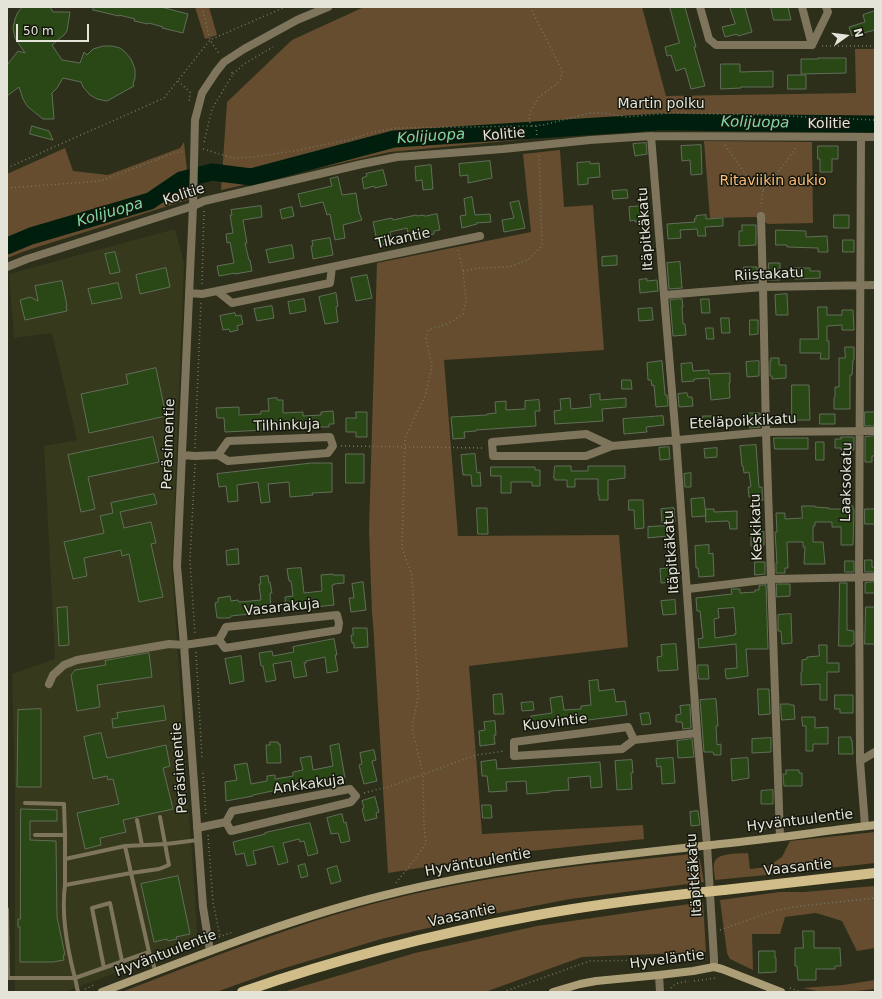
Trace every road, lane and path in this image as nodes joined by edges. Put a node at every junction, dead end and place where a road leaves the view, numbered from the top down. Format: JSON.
{"nodes":[{"id":1,"x":286,"y":7,"type":"edge"},
{"id":2,"x":328,"y":7,"type":"edge"},
{"id":3,"x":530,"y":7,"type":"edge"},
{"id":4,"x":700,"y":7,"type":"edge"},
{"id":5,"x":802,"y":7,"type":"edge"},
{"id":6,"x":826,"y":7,"type":"edge"},
{"id":7,"x":812,"y":45,"type":"junction"},
{"id":8,"x":875,"y":46,"type":"edge"},
{"id":9,"x":273,"y":47,"type":"dead end"},
{"id":10,"x":233,"y":74,"type":"dead end"},
{"id":11,"x":178,"y":80,"type":"junction"},
{"id":12,"x":189,"y":103,"type":"dead end"},
{"id":13,"x":875,"y":120,"type":"edge"},
{"id":14,"x":532,"y":126,"type":"junction"},
{"id":15,"x":536,"y":126,"type":"junction"},
{"id":16,"x":652,"y":136,"type":"junction"},
{"id":17,"x":719,"y":136,"type":"junction"},
{"id":18,"x":803,"y":137,"type":"junction"},
{"id":19,"x":861,"y":137,"type":"junction"},
{"id":20,"x":875,"y":137,"type":"edge"},
{"id":21,"x":538,"y":145,"type":"junction"},
{"id":22,"x":198,"y":149,"type":"junction"},
{"id":23,"x":7,"y":168,"type":"edge"},
{"id":24,"x":7,"y":188,"type":"edge"},
{"id":25,"x":763,"y":190,"type":"junction"},
{"id":26,"x":204,"y":201,"type":"junction"},
{"id":27,"x":193,"y":206,"type":"junction"},
{"id":28,"x":760,"y":216,"type":"joint"},
{"id":29,"x":480,"y":236,"type":"dead end"},
{"id":30,"x":457,"y":241,"type":"junction"},
{"id":31,"x":7,"y":267,"type":"edge"},
{"id":32,"x":332,"y":267,"type":"junction"},
{"id":33,"x":462,"y":271,"type":"junction"},
{"id":34,"x":860,"y":284,"type":"junction"},
{"id":35,"x":875,"y":285,"type":"edge"},
{"id":36,"x":763,"y":287,"type":"junction"},
{"id":37,"x":217,"y":291,"type":"junction"},
{"id":38,"x":189,"y":294,"type":"junction"},
{"id":39,"x":202,"y":294,"type":"junction"},
{"id":40,"x":664,"y":295,"type":"junction"},
{"id":41,"x":860,"y":431,"type":"junction"},
{"id":42,"x":875,"y":431,"type":"edge"},
{"id":43,"x":766,"y":432,"type":"junction"},
{"id":44,"x":676,"y":439,"type":"junction"},
{"id":45,"x":333,"y":446,"type":"junction"},
{"id":46,"x":612,"y":446,"type":"junction"},
{"id":47,"x":405,"y":447,"type":"junction"},
{"id":48,"x":493,"y":448,"type":"junction"},
{"id":49,"x":182,"y":455,"type":"junction"},
{"id":50,"x":218,"y":455,"type":"junction"},
{"id":51,"x":195,"y":456,"type":"junction"},
{"id":52,"x":859,"y":578,"type":"junction"},
{"id":53,"x":875,"y":578,"type":"edge"},
{"id":54,"x":772,"y":579,"type":"junction"},
{"id":55,"x":688,"y":588,"type":"junction"},
{"id":56,"x":219,"y":640,"type":"junction"},
{"id":57,"x":196,"y":644,"type":"junction"},
{"id":58,"x":184,"y":645,"type":"junction"},
{"id":59,"x":49,"y":684,"type":"dead end"},
{"id":60,"x":697,"y":733,"type":"junction"},
{"id":61,"x":634,"y":740,"type":"junction"},
{"id":62,"x":514,"y":750,"type":"junction"},
{"id":63,"x":875,"y":752,"type":"edge"},
{"id":64,"x":202,"y":760,"type":"dead end"},
{"id":65,"x":860,"y":761,"type":"junction"},
{"id":66,"x":203,"y":767,"type":"dead end"},
{"id":67,"x":423,"y":774,"type":"junction"},
{"id":68,"x":356,"y":796,"type":"junction"},
{"id":69,"x":25,"y":803,"type":"dead end"},
{"id":70,"x":160,"y":816,"type":"dead end"},
{"id":71,"x":137,"y":820,"type":"dead end"},
{"id":72,"x":226,"y":822,"type":"junction"},
{"id":73,"x":875,"y":825,"type":"edge"},
{"id":74,"x":207,"y":826,"type":"junction"},
{"id":75,"x":865,"y":826,"type":"junction"},
{"id":76,"x":197,"y":828,"type":"junction"},
{"id":77,"x":35,"y":835,"type":"dead end"},
{"id":78,"x":65,"y":835,"type":"junction"},
{"id":79,"x":780,"y":837,"type":"junction"},
{"id":80,"x":198,"y":840,"type":"junction"},
{"id":81,"x":166,"y":844,"type":"junction"},
{"id":82,"x":142,"y":845,"type":"junction"},
{"id":83,"x":707,"y":845,"type":"junction"},
{"id":84,"x":125,"y":846,"type":"junction"},
{"id":85,"x":65,"y":859,"type":"junction"},
{"id":86,"x":131,"y":873,"type":"junction"},
{"id":87,"x":875,"y":873,"type":"edge"},
{"id":88,"x":396,"y":883,"type":"dead end"},
{"id":89,"x":65,"y":885,"type":"junction"},
{"id":90,"x":875,"y":898,"type":"edge"},
{"id":91,"x":7,"y":909,"type":"edge"},
{"id":92,"x":719,"y":930,"type":"dead end"},
{"id":93,"x":220,"y":936,"type":"dead end"},
{"id":94,"x":210,"y":951,"type":"junction"},
{"id":95,"x":149,"y":952,"type":"junction"},
{"id":96,"x":122,"y":961,"type":"junction"},
{"id":97,"x":714,"y":967,"type":"junction"},
{"id":98,"x":104,"y":968,"type":"junction"},
{"id":99,"x":156,"y":972,"type":"junction"},
{"id":100,"x":660,"y":976,"type":"junction"},
{"id":101,"x":7,"y":978,"type":"edge"},
{"id":102,"x":75,"y":978,"type":"junction"},
{"id":103,"x":78,"y":992,"type":"edge"},
{"id":104,"x":102,"y":992,"type":"edge"},
{"id":105,"x":242,"y":992,"type":"edge"},
{"id":106,"x":553,"y":992,"type":"edge"},
{"id":107,"x":660,"y":992,"type":"edge"},
{"id":108,"x":781,"y":992,"type":"edge"}],
"edges":[{"from":1,"to":11,"type":"path"},
{"from":2,"to":22,"type":"street","name":"Peräsimentie"},
{"from":3,"to":14,"type":"path"},
{"from":4,"to":7,"type":"street"},
{"from":5,"to":7,"type":"street"},
{"from":6,"to":7,"type":"street"},
{"from":7,"to":8,"type":"path"},
{"from":9,"to":10,"type":"path"},
{"from":11,"to":12,"type":"path"},
{"from":11,"to":23,"type":"path"},
{"from":13,"to":15,"type":"path","name":"Martin polku"},
{"from":14,"to":15,"type":"path","name":"Martin polku"},
{"from":14,"to":22,"type":"path","name":"Martin polku"},
{"from":15,"to":21,"type":"path"},
{"from":16,"to":17,"type":"street","name":"Kolitie"},
{"from":16,"to":21,"type":"street","name":"Kolitie"},
{"from":16,"to":40,"type":"street","name":"Itäpitkäkatu"},
{"from":17,"to":18,"type":"street","name":"Kolitie"},
{"from":17,"to":25,"type":"path"},
{"from":18,"to":19,"type":"street","name":"Kolitie"},
{"from":18,"to":25,"type":"path"},
{"from":19,"to":20,"type":"street","name":"Kolitie"},
{"from":19,"to":34,"type":"street","name":"Laaksokatu"},
{"from":21,"to":26,"type":"street","name":"Kolitie"},
{"from":21,"to":33,"type":"path"},
{"from":22,"to":24,"type":"path"},
{"from":22,"to":27,"type":"street","name":"Peräsimentie"},
{"from":25,"to":28,"type":"path"},
{"from":26,"to":27,"type":"street","name":"Kolitie"},
{"from":26,"to":39,"type":"path"},
{"from":27,"to":31,"type":"street","name":"Kolitie"},
{"from":27,"to":38,"type":"street","name":"Peräsimentie"},
{"from":28,"to":36,"type":"street","name":"Keskikatu"},
{"from":29,"to":30,"type":"street","name":"Tikantie"},
{"from":30,"to":32,"type":"street","name":"Tikantie"},
{"from":30,"to":33,"type":"path"},
{"from":32,"to":37,"type":"street","name":"Tikantie"},
{"from":32,"to":37,"type":"street"},
{"from":33,"to":47,"type":"path"},
{"from":34,"to":35,"type":"street","name":"Riistakatu"},
{"from":34,"to":36,"type":"street","name":"Riistakatu"},
{"from":34,"to":41,"type":"street","name":"Laaksokatu"},
{"from":36,"to":40,"type":"street","name":"Riistakatu"},
{"from":36,"to":43,"type":"street","name":"Keskikatu"},
{"from":37,"to":39,"type":"street","name":"Tikantie"},
{"from":38,"to":39,"type":"street","name":"Tikantie"},
{"from":38,"to":49,"type":"street","name":"Peräsimentie"},
{"from":39,"to":51,"type":"path"},
{"from":40,"to":44,"type":"street","name":"Itäpitkäkatu"},
{"from":41,"to":42,"type":"street","name":"Eteläpoikkikatu"},
{"from":41,"to":43,"type":"street","name":"Eteläpoikkikatu"},
{"from":41,"to":52,"type":"street","name":"Laaksokatu"},
{"from":43,"to":44,"type":"street","name":"Eteläpoikkikatu"},
{"from":43,"to":54,"type":"street","name":"Keskikatu"},
{"from":44,"to":46,"type":"street","name":"Eteläpoikkikatu"},
{"from":44,"to":55,"type":"street","name":"Itäpitkäkatu"},
{"from":45,"to":47,"type":"path"},
{"from":45,"to":50,"type":"street","name":"Tilhinkuja"},
{"from":45,"to":50,"type":"street","name":"Tilhinkuja"},
{"from":46,"to":48,"type":"street","name":"Eteläpoikkikatu"},
{"from":46,"to":48,"type":"street"},
{"from":47,"to":48,"type":"path"},
{"from":47,"to":67,"type":"path"},
{"from":49,"to":51,"type":"street","name":"Tilhinkuja"},
{"from":49,"to":58,"type":"street","name":"Peräsimentie"},
{"from":50,"to":51,"type":"street","name":"Tilhinkuja"},
{"from":51,"to":57,"type":"path"},
{"from":52,"to":53,"type":"street"},
{"from":52,"to":54,"type":"street"},
{"from":52,"to":65,"type":"street","name":"Laaksokatu"},
{"from":54,"to":55,"type":"street"},
{"from":54,"to":79,"type":"street","name":"Keskikatu"},
{"from":55,"to":60,"type":"street","name":"Itäpitkäkatu"},
{"from":56,"to":56,"type":"street","name":"Vasarakuja"},
{"from":56,"to":57,"type":"street"},
{"from":57,"to":58,"type":"street"},
{"from":57,"to":64,"type":"path"},
{"from":58,"to":59,"type":"street"},
{"from":58,"to":76,"type":"street","name":"Peräsimentie"},
{"from":60,"to":61,"type":"street","name":"Kuovintie"},
{"from":60,"to":83,"type":"street","name":"Itäpitkäkatu"},
{"from":61,"to":62,"type":"street","name":"Kuovintie"},
{"from":61,"to":62,"type":"street","name":"Kuovintie"},
{"from":62,"to":67,"type":"path"},
{"from":63,"to":65,"type":"street"},
{"from":65,"to":75,"type":"street","name":"Laaksokatu"},
{"from":66,"to":74,"type":"path"},
{"from":67,"to":68,"type":"path"},
{"from":67,"to":88,"type":"path"},
{"from":68,"to":72,"type":"street","name":"Ankkakuja"},
{"from":68,"to":72,"type":"street","name":"Ankkakuja"},
{"from":69,"to":78,"type":"lane"},
{"from":70,"to":81,"type":"lane"},
{"from":71,"to":82,"type":"lane"},
{"from":72,"to":74,"type":"street"},
{"from":73,"to":75,"type":"street","name":"Hyväntuulentie"},
{"from":74,"to":76,"type":"street"},
{"from":74,"to":93,"type":"path"},
{"from":75,"to":79,"type":"street","name":"Hyväntuulentie"},
{"from":76,"to":80,"type":"street","name":"Peräsimentie"},
{"from":77,"to":78,"type":"lane"},
{"from":78,"to":85,"type":"lane"},
{"from":79,"to":83,"type":"street","name":"Hyväntuulentie"},
{"from":80,"to":81,"type":"lane"},
{"from":80,"to":94,"type":"street","name":"Peräsimentie"},
{"from":81,"to":82,"type":"lane"},
{"from":81,"to":86,"type":"lane"},
{"from":82,"to":84,"type":"lane"},
{"from":83,"to":94,"type":"street","name":"Hyväntuulentie"},
{"from":83,"to":97,"type":"street","name":"Itäpitkäkatu"},
{"from":84,"to":85,"type":"lane"},
{"from":84,"to":86,"type":"lane"},
{"from":85,"to":89,"type":"lane"},
{"from":86,"to":89,"type":"lane"},
{"from":86,"to":95,"type":"lane"},
{"from":87,"to":105,"type":"main road","name":"Vaasantie","bridge":true},
{"from":89,"to":102,"type":"lane"},
{"from":90,"to":92,"type":"path"},
{"from":91,"to":101,"type":"lane"},
{"from":94,"to":99,"type":"street","name":"Hyväntuulentie"},
{"from":95,"to":96,"type":"lane"},
{"from":95,"to":99,"type":"lane"},
{"from":96,"to":98,"type":"lane"},
{"from":96,"to":98,"type":"lane"},
{"from":97,"to":100,"type":"street","name":"Hyveläntie"},
{"from":97,"to":108,"type":"street","name":"Hyveläntie"},
{"from":98,"to":102,"type":"lane"},
{"from":99,"to":104,"type":"street","name":"Hyväntuulentie"},
{"from":100,"to":106,"type":"street","name":"Hyveläntie"},
{"from":100,"to":107,"type":"street"},
{"from":101,"to":102,"type":"lane"},
{"from":102,"to":103,"type":"lane"}]}
